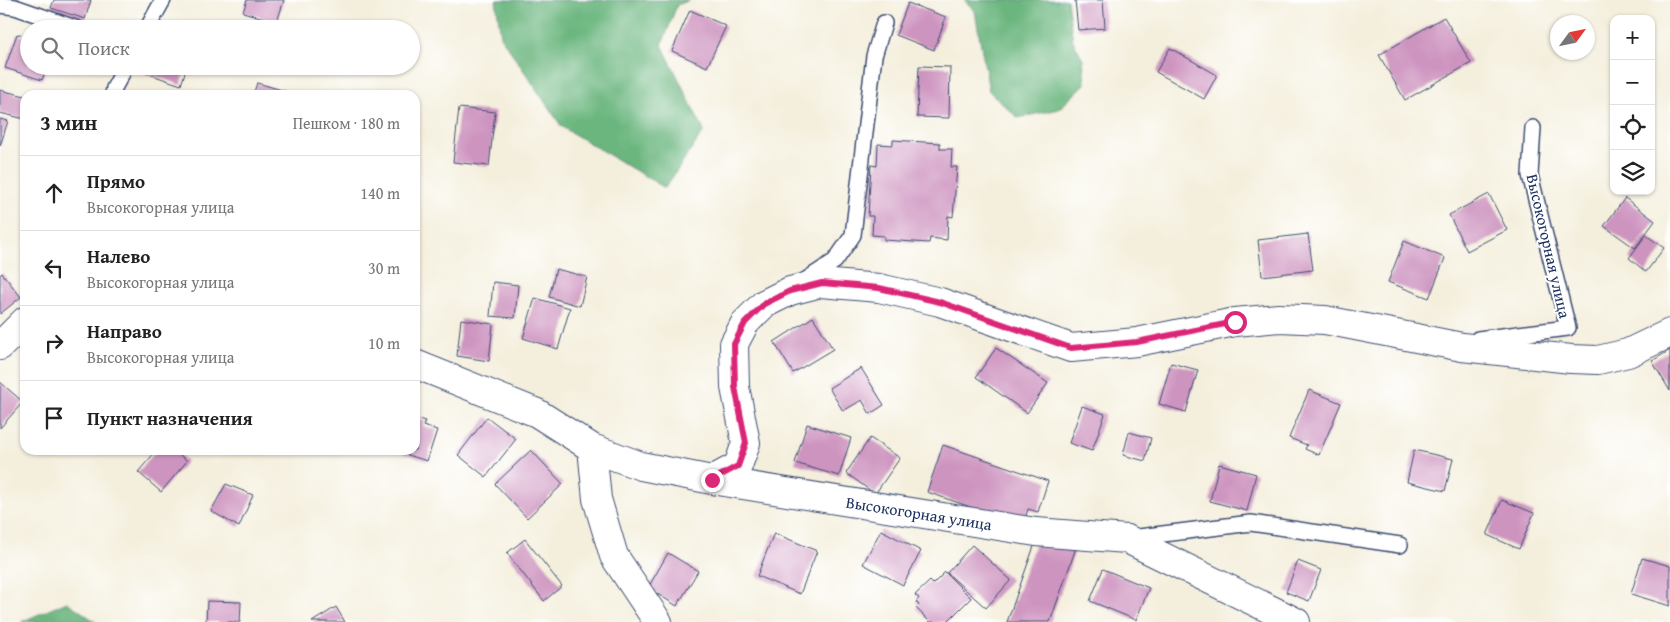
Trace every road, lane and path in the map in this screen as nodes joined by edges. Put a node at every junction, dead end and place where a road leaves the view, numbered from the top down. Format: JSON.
{"nodes":[{"id":1,"x":163,"y":0,"type":"edge"},
{"id":2,"x":0,"y":6,"type":"edge"},
{"id":3,"x":52,"y":20,"type":"edge"},
{"id":4,"x":152,"y":20,"type":"edge"},
{"id":5,"x":884,"y":23,"type":"dead end"},
{"id":6,"x":121,"y":75,"type":"edge"},
{"id":7,"x":114,"y":90,"type":"edge"},
{"id":8,"x":1533,"y":128,"type":"dead end"},
{"id":9,"x":790,"y":291,"type":"junction"},
{"id":10,"x":20,"y":326,"type":"edge"},
{"id":11,"x":1670,"y":333,"type":"edge"},
{"id":12,"x":1444,"y":344,"type":"junction"},
{"id":13,"x":0,"y":346,"type":"edge"},
{"id":14,"x":420,"y":366,"type":"edge"},
{"id":15,"x":592,"y":448,"type":"junction"},
{"id":16,"x":712,"y":480,"type":"junction"},
{"id":17,"x":1127,"y":539,"type":"junction"},
{"id":18,"x":1400,"y":545,"type":"dead end"},
{"id":19,"x":658,"y":622,"type":"edge"},
{"id":20,"x":1296,"y":622,"type":"edge"}],
"edges":[{"from":1,"to":4,"type":"lane"},
{"from":2,"to":3,"type":"lane"},
{"from":5,"to":9,"type":"lane"},
{"from":6,"to":7,"type":"lane"},
{"from":8,"to":12,"type":"lane","name":"Высокогорная улица"},
{"from":9,"to":12,"type":"street","name":"Высокогорная улица"},
{"from":9,"to":16,"type":"street","name":"Высокогорная улица"},
{"from":10,"to":13,"type":"street"},
{"from":11,"to":12,"type":"street","name":"Высокогорная улица"},
{"from":14,"to":15,"type":"street","name":"Высокогорная улица"},
{"from":15,"to":16,"type":"street","name":"Высокогорная улица"},
{"from":15,"to":19,"type":"street"},
{"from":16,"to":17,"type":"street","name":"Высокогорная улица"},
{"from":17,"to":18,"type":"lane","name":"Высокогорная улица"},
{"from":17,"to":20,"type":"street","name":"Высокогорная улица"}]}
